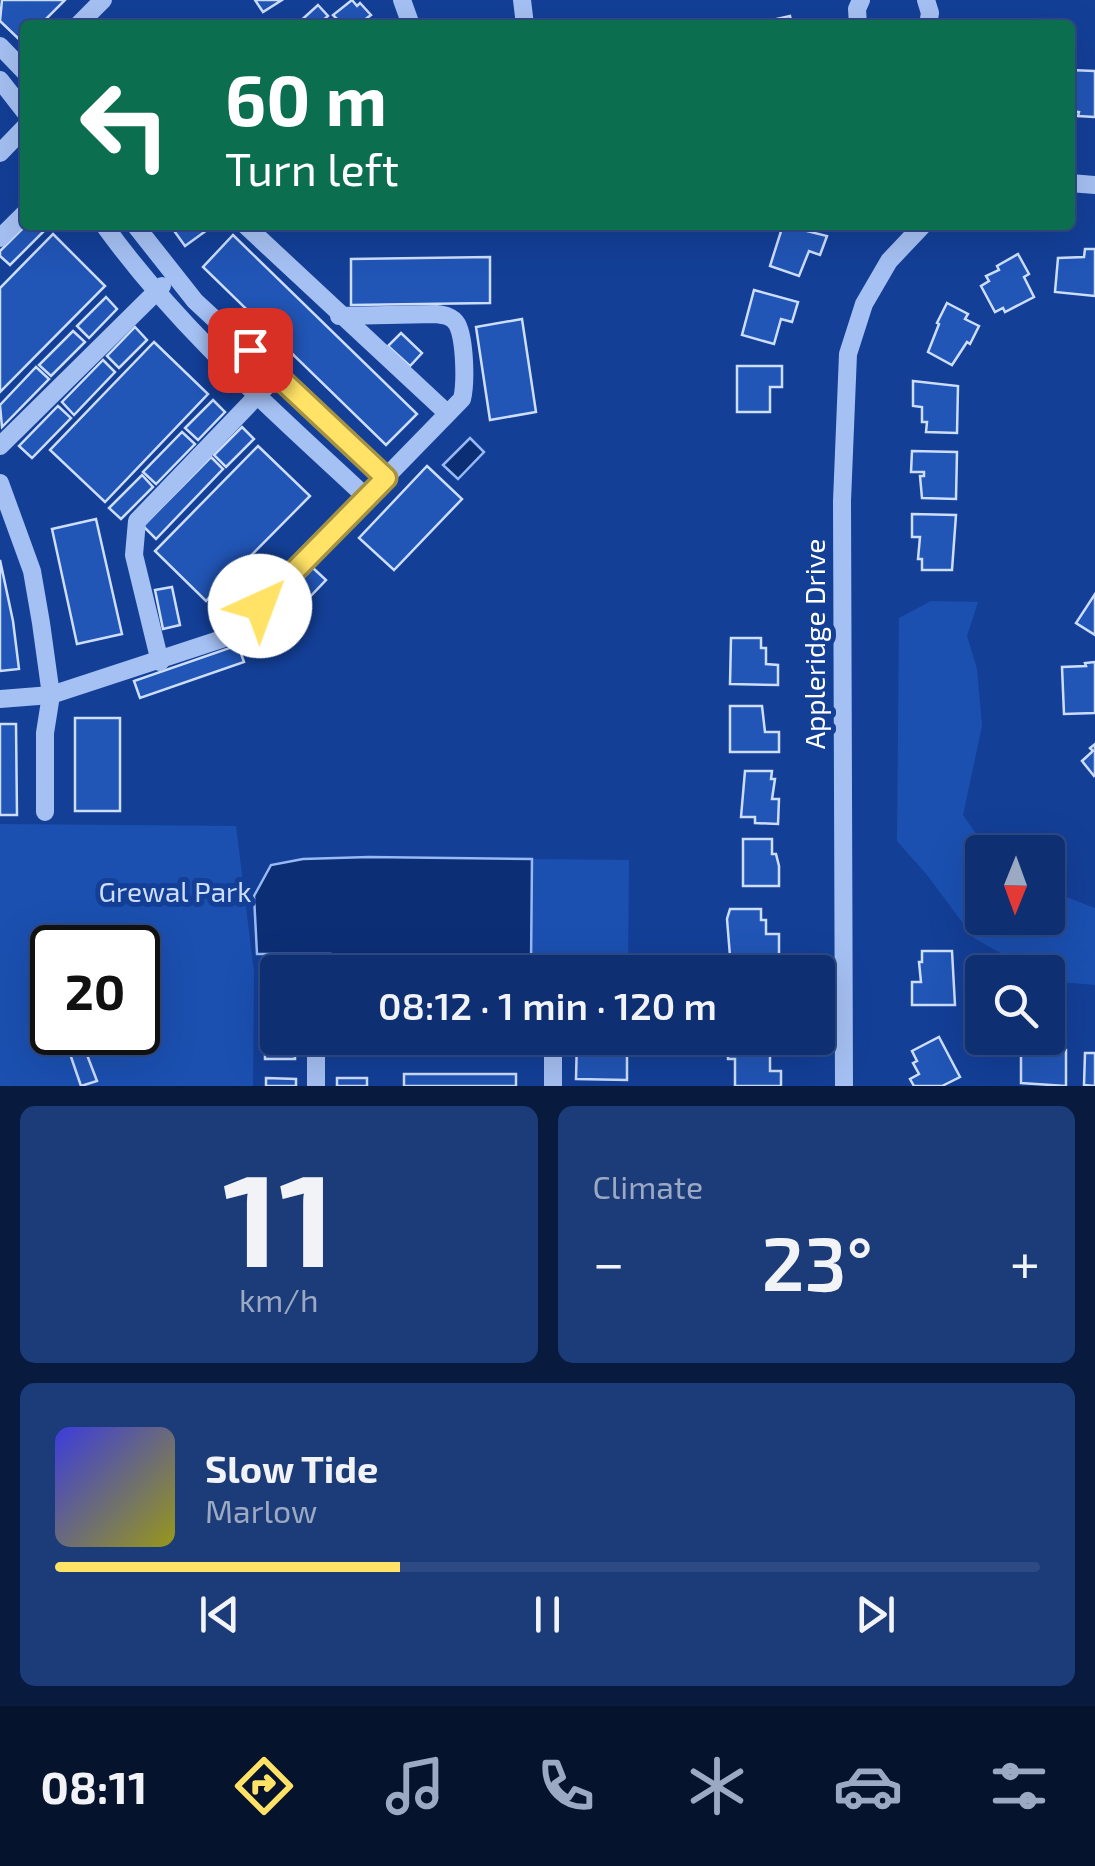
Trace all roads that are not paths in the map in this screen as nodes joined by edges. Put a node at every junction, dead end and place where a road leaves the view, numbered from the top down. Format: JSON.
{"nodes":[{"id":1,"x":103,"y":0,"type":"edge"},
{"id":2,"x":87,"y":20,"type":"edge"},
{"id":3,"x":0,"y":46,"type":"edge"},
{"id":4,"x":20,"y":67,"type":"edge"},
{"id":5,"x":0,"y":80,"type":"edge"},
{"id":6,"x":20,"y":106,"type":"edge"},
{"id":7,"x":20,"y":133,"type":"edge"},
{"id":8,"x":0,"y":152,"type":"edge"},
{"id":9,"x":20,"y":218,"type":"edge"},
{"id":10,"x":108,"y":230,"type":"edge"},
{"id":11,"x":138,"y":230,"type":"edge"},
{"id":12,"x":250,"y":230,"type":"edge"},
{"id":13,"x":918,"y":230,"type":"edge"},
{"id":14,"x":0,"y":238,"type":"edge"},
{"id":15,"x":173,"y":275,"type":"junction"},
{"id":16,"x":155,"y":292,"type":"junction"},
{"id":17,"x":339,"y":316,"type":"junction"},
{"id":18,"x":277,"y":375,"type":"junction"},
{"id":19,"x":257,"y":395,"type":"junction"},
{"id":20,"x":447,"y":413,"type":"junction"},
{"id":21,"x":0,"y":446,"type":"edge"},
{"id":22,"x":386,"y":478,"type":"junction"},
{"id":23,"x":0,"y":483,"type":"edge"},
{"id":24,"x":366,"y":497,"type":"junction"},
{"id":25,"x":160,"y":662,"type":"junction"},
{"id":26,"x":52,"y":696,"type":"junction"},
{"id":27,"x":0,"y":700,"type":"edge"},
{"id":28,"x":46,"y":812,"type":"dead end"},
{"id":29,"x":316,"y":1055,"type":"edge"},
{"id":30,"x":553,"y":1055,"type":"edge"},
{"id":31,"x":316,"y":1086,"type":"edge"},
{"id":32,"x":553,"y":1086,"type":"edge"},
{"id":33,"x":844,"y":1086,"type":"edge"}],
"edges":[{"from":1,"to":2,"type":"street"},
{"from":3,"to":4,"type":"street"},
{"from":5,"to":6,"type":"street"},
{"from":7,"to":8,"type":"street"},
{"from":9,"to":14,"type":"street"},
{"from":10,"to":16,"type":"street"},
{"from":11,"to":15,"type":"street"},
{"from":12,"to":17,"type":"street"},
{"from":13,"to":33,"type":"street","name":"Appleridge Drive"},
{"from":15,"to":16,"type":"street"},
{"from":15,"to":18,"type":"street"},
{"from":16,"to":19,"type":"street"},
{"from":16,"to":21,"type":"street"},
{"from":17,"to":20,"type":"street"},
{"from":17,"to":20,"type":"street"},
{"from":18,"to":19,"type":"street"},
{"from":18,"to":22,"type":"street"},
{"from":19,"to":24,"type":"street"},
{"from":19,"to":25,"type":"street"},
{"from":20,"to":22,"type":"street"},
{"from":22,"to":24,"type":"street"},
{"from":23,"to":26,"type":"street"},
{"from":24,"to":25,"type":"street"},
{"from":25,"to":26,"type":"street"},
{"from":26,"to":27,"type":"street"},
{"from":26,"to":28,"type":"street"},
{"from":29,"to":31,"type":"street"},
{"from":30,"to":32,"type":"street"}]}
